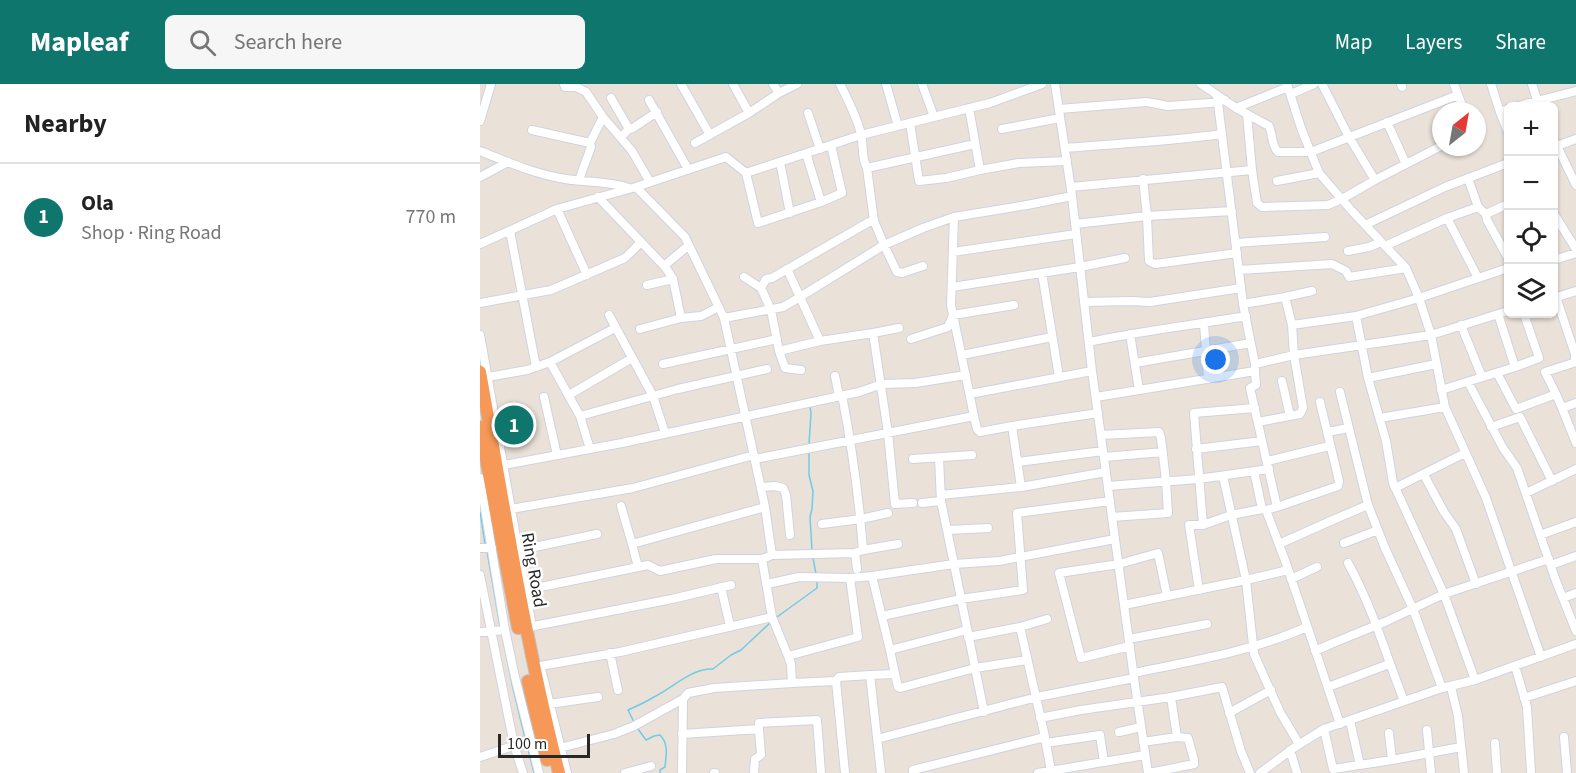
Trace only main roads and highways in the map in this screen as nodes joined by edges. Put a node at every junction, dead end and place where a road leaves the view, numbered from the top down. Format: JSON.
{"nodes":[{"id":1,"x":484,"y":375,"type":"edge"},
{"id":2,"x":480,"y":428,"type":"edge"},
{"id":3,"x":550,"y":773,"type":"edge"},
{"id":4,"x":559,"y":773,"type":"edge"}],
"edges":[{"from":1,"to":4,"type":"highway","name":"Ring Road"},
{"from":2,"to":3,"type":"highway","name":"Ring Road"}]}
